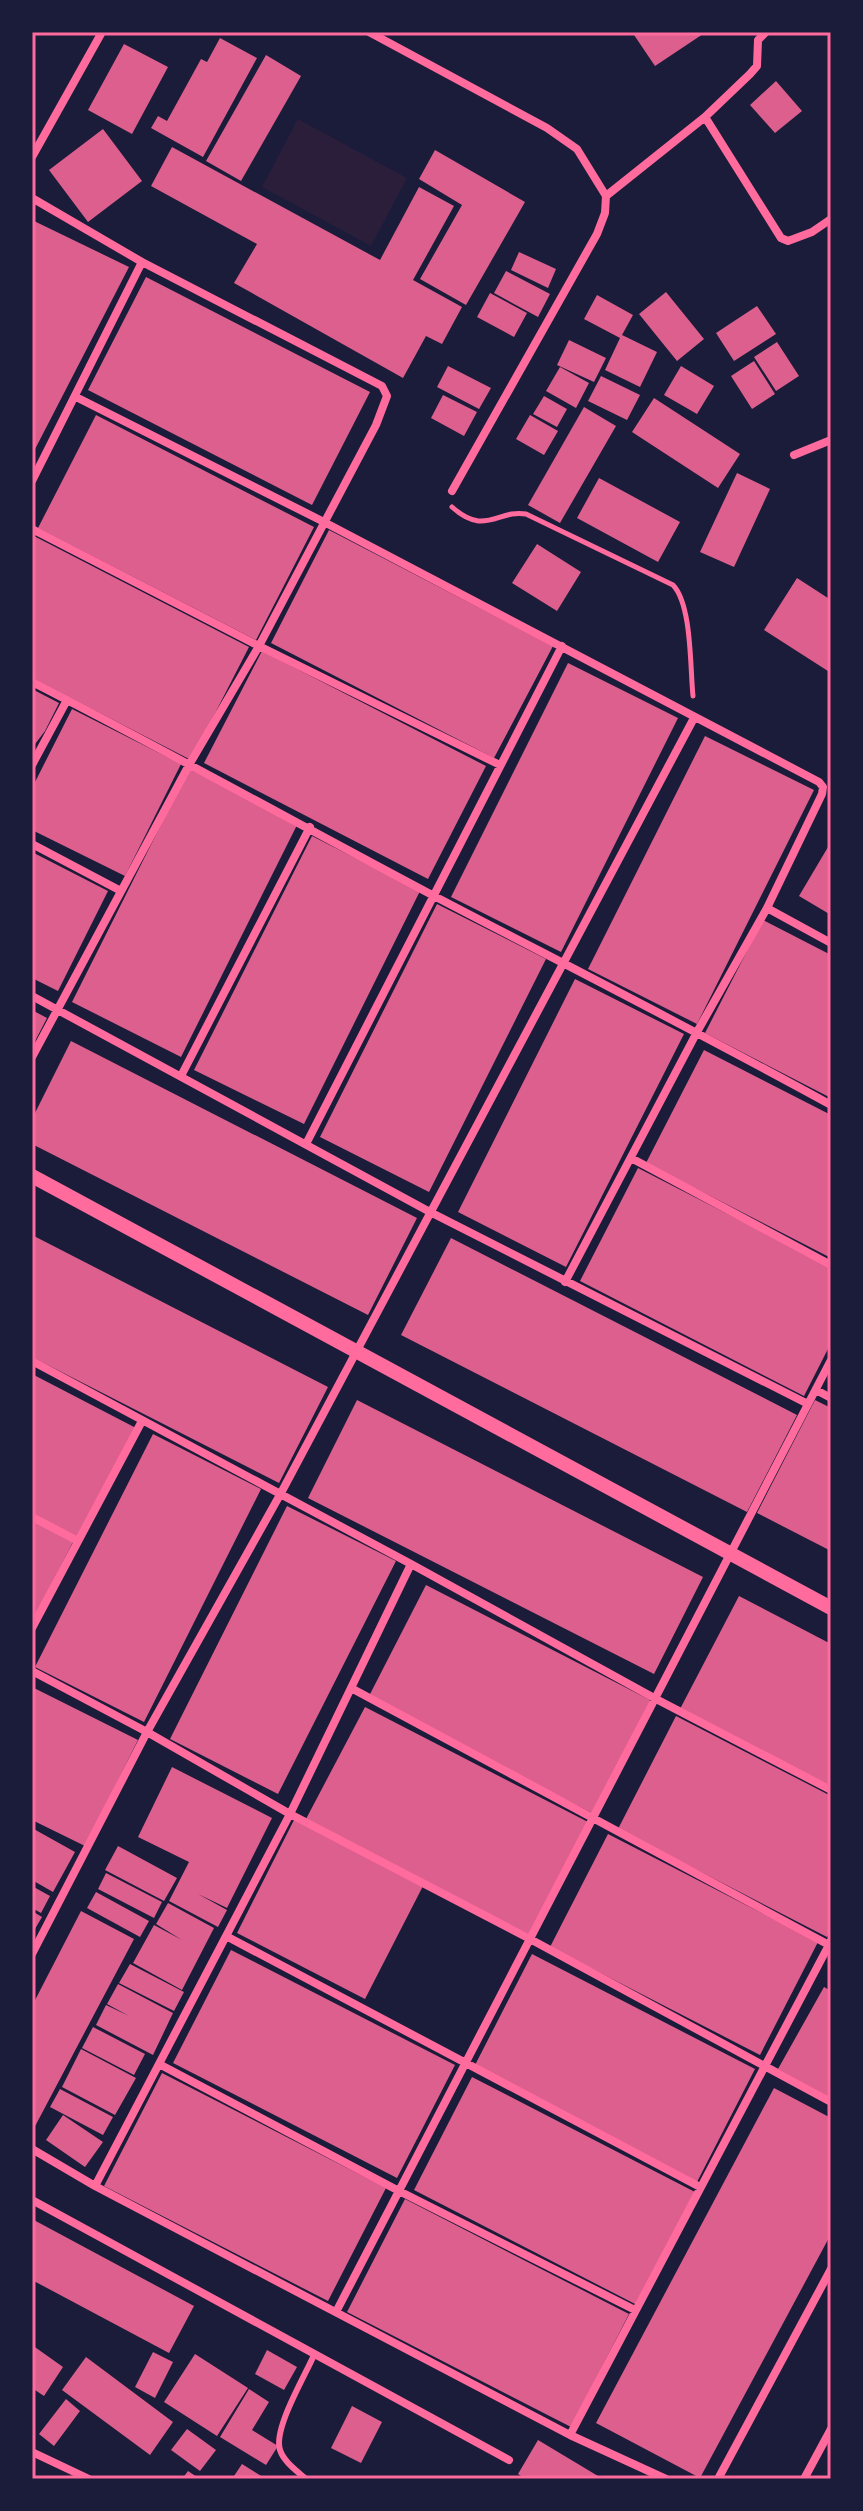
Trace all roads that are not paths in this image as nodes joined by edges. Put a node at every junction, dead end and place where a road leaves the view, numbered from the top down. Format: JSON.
{"nodes":[{"id":1,"x":102,"y":32,"type":"edge"},
{"id":2,"x":369,"y":32,"type":"edge"},
{"id":3,"x":766,"y":32,"type":"edge"},
{"id":4,"x":705,"y":117,"type":"junction"},
{"id":5,"x":32,"y":157,"type":"edge"},
{"id":6,"x":606,"y":196,"type":"junction"},
{"id":7,"x":32,"y":198,"type":"edge"},
{"id":8,"x":831,"y":219,"type":"edge"},
{"id":9,"x":142,"y":262,"type":"junction"},
{"id":10,"x":76,"y":397,"type":"junction"},
{"id":11,"x":831,"y":440,"type":"edge"},
{"id":12,"x":794,"y":455,"type":"dead end"},
{"id":13,"x":32,"y":481,"type":"edge"},
{"id":14,"x":452,"y":491,"type":"road end"},
{"id":15,"x":324,"y":522,"type":"junction"},
{"id":16,"x":32,"y":529,"type":"edge"},
{"id":17,"x":259,"y":646,"type":"junction"},
{"id":18,"x":562,"y":646,"type":"junction"},
{"id":19,"x":32,"y":682,"type":"edge"},
{"id":20,"x":67,"y":700,"type":"junction"},
{"id":21,"x":694,"y":718,"type":"junction"},
{"id":22,"x":32,"y":765,"type":"edge"},
{"id":23,"x":189,"y":765,"type":"junction"},
{"id":24,"x":500,"y":765,"type":"junction"},
{"id":25,"x":310,"y":827,"type":"junction"},
{"id":26,"x":32,"y":844,"type":"edge"},
{"id":27,"x":121,"y":891,"type":"junction"},
{"id":28,"x":433,"y":895,"type":"junction"},
{"id":29,"x":767,"y":908,"type":"junction"},
{"id":30,"x":831,"y":943,"type":"edge"},
{"id":31,"x":564,"y":962,"type":"junction"},
{"id":32,"x":32,"y":996,"type":"edge"},
{"id":33,"x":58,"y":1010,"type":"junction"},
{"id":34,"x":697,"y":1032,"type":"junction"},
{"id":35,"x":32,"y":1057,"type":"edge"},
{"id":36,"x":181,"y":1076,"type":"junction"},
{"id":37,"x":831,"y":1105,"type":"edge"},
{"id":38,"x":306,"y":1144,"type":"junction"},
{"id":39,"x":631,"y":1158,"type":"junction"},
{"id":40,"x":32,"y":1176,"type":"edge"},
{"id":41,"x":430,"y":1212,"type":"junction"},
{"id":42,"x":831,"y":1265,"type":"edge"},
{"id":43,"x":565,"y":1282,"type":"junction"},
{"id":44,"x":356,"y":1349,"type":"junction"},
{"id":45,"x":831,"y":1360,"type":"edge"},
{"id":46,"x":32,"y":1361,"type":"edge"},
{"id":47,"x":816,"y":1390,"type":"junction"},
{"id":48,"x":831,"y":1398,"type":"edge"},
{"id":49,"x":808,"y":1404,"type":"junction"},
{"id":50,"x":142,"y":1421,"type":"junction"},
{"id":51,"x":281,"y":1493,"type":"junction"},
{"id":52,"x":32,"y":1517,"type":"edge"},
{"id":53,"x":78,"y":1541,"type":"junction"},
{"id":54,"x":731,"y":1553,"type":"junction"},
{"id":55,"x":411,"y":1564,"type":"junction"},
{"id":56,"x":831,"y":1608,"type":"edge"},
{"id":57,"x":32,"y":1628,"type":"edge"},
{"id":58,"x":32,"y":1671,"type":"edge"},
{"id":59,"x":351,"y":1688,"type":"junction"},
{"id":60,"x":656,"y":1699,"type":"junction"},
{"id":61,"x":147,"y":1732,"type":"junction"},
{"id":62,"x":831,"y":1790,"type":"edge"},
{"id":63,"x":290,"y":1814,"type":"junction"},
{"id":64,"x":593,"y":1819,"type":"junction"},
{"id":65,"x":226,"y":1936,"type":"junction"},
{"id":66,"x":530,"y":1939,"type":"junction"},
{"id":67,"x":830,"y":1943,"type":"edge"},
{"id":68,"x":32,"y":1954,"type":"edge"},
{"id":69,"x":466,"y":2063,"type":"junction"},
{"id":70,"x":159,"y":2064,"type":"junction"},
{"id":71,"x":765,"y":2066,"type":"junction"},
{"id":72,"x":831,"y":2102,"type":"edge"},
{"id":73,"x":32,"y":2149,"type":"edge"},
{"id":74,"x":95,"y":2186,"type":"junction"},
{"id":75,"x":700,"y":2187,"type":"junction"},
{"id":76,"x":399,"y":2191,"type":"junction"},
{"id":77,"x":32,"y":2200,"type":"edge"},
{"id":78,"x":831,"y":2269,"type":"edge"},
{"id":79,"x":635,"y":2310,"type":"junction"},
{"id":80,"x":336,"y":2312,"type":"junction"},
{"id":81,"x":314,"y":2355,"type":"junction"},
{"id":82,"x":831,"y":2429,"type":"edge"},
{"id":83,"x":570,"y":2435,"type":"junction"},
{"id":84,"x":32,"y":2452,"type":"edge"},
{"id":85,"x":509,"y":2460,"type":"dead end"},
{"id":86,"x":89,"y":2479,"type":"edge"},
{"id":87,"x":306,"y":2479,"type":"edge"},
{"id":88,"x":666,"y":2479,"type":"edge"},
{"id":89,"x":718,"y":2479,"type":"edge"},
{"id":90,"x":804,"y":2479,"type":"edge"}],
"edges":[{"from":1,"to":5,"type":"street"},
{"from":2,"to":6,"type":"street"},
{"from":3,"to":4,"type":"street"},
{"from":4,"to":6,"type":"street"},
{"from":4,"to":8,"type":"street"},
{"from":6,"to":14,"type":"street"},
{"from":7,"to":9,"type":"street"},
{"from":9,"to":10,"type":"street"},
{"from":9,"to":15,"type":"street"},
{"from":10,"to":13,"type":"street"},
{"from":10,"to":15,"type":"street"},
{"from":11,"to":12,"type":"street"},
{"from":15,"to":17,"type":"street"},
{"from":15,"to":18,"type":"street"},
{"from":16,"to":17,"type":"street"},
{"from":17,"to":23,"type":"street"},
{"from":17,"to":24,"type":"street"},
{"from":18,"to":21,"type":"street"},
{"from":18,"to":24,"type":"street"},
{"from":19,"to":20,"type":"street"},
{"from":20,"to":22,"type":"street"},
{"from":20,"to":23,"type":"street"},
{"from":21,"to":29,"type":"street"},
{"from":21,"to":31,"type":"street"},
{"from":23,"to":25,"type":"street"},
{"from":23,"to":27,"type":"street"},
{"from":24,"to":28,"type":"street"},
{"from":25,"to":28,"type":"street"},
{"from":25,"to":36,"type":"street"},
{"from":26,"to":27,"type":"street"},
{"from":27,"to":33,"type":"street"},
{"from":28,"to":31,"type":"street"},
{"from":28,"to":38,"type":"street"},
{"from":29,"to":30,"type":"street"},
{"from":29,"to":34,"type":"street"},
{"from":31,"to":34,"type":"street"},
{"from":31,"to":41,"type":"street"},
{"from":32,"to":33,"type":"street"},
{"from":33,"to":35,"type":"street"},
{"from":33,"to":36,"type":"street"},
{"from":34,"to":37,"type":"street"},
{"from":34,"to":39,"type":"street"},
{"from":36,"to":38,"type":"street"},
{"from":38,"to":41,"type":"street"},
{"from":39,"to":42,"type":"street"},
{"from":39,"to":43,"type":"street"},
{"from":40,"to":44,"type":"street"},
{"from":41,"to":43,"type":"street"},
{"from":41,"to":44,"type":"street"},
{"from":43,"to":49,"type":"street"},
{"from":44,"to":51,"type":"street"},
{"from":44,"to":54,"type":"street"},
{"from":45,"to":47,"type":"street"},
{"from":46,"to":50,"type":"street"},
{"from":47,"to":48,"type":"street"},
{"from":47,"to":49,"type":"street"},
{"from":49,"to":54,"type":"street"},
{"from":50,"to":51,"type":"street"},
{"from":50,"to":53,"type":"street"},
{"from":51,"to":55,"type":"street"},
{"from":51,"to":61,"type":"street"},
{"from":52,"to":53,"type":"street"},
{"from":53,"to":57,"type":"street"},
{"from":54,"to":56,"type":"street"},
{"from":54,"to":60,"type":"street"},
{"from":55,"to":59,"type":"street"},
{"from":55,"to":60,"type":"street"},
{"from":58,"to":61,"type":"street"},
{"from":59,"to":63,"type":"street"},
{"from":59,"to":64,"type":"street"},
{"from":60,"to":62,"type":"street"},
{"from":60,"to":64,"type":"street"},
{"from":61,"to":63,"type":"street"},
{"from":61,"to":68,"type":"street"},
{"from":63,"to":65,"type":"street"},
{"from":63,"to":66,"type":"street"},
{"from":64,"to":66,"type":"street"},
{"from":64,"to":67,"type":"street"},
{"from":65,"to":69,"type":"street"},
{"from":65,"to":70,"type":"street"},
{"from":66,"to":69,"type":"street"},
{"from":66,"to":71,"type":"street"},
{"from":67,"to":71,"type":"street"},
{"from":69,"to":75,"type":"street"},
{"from":69,"to":76,"type":"street"},
{"from":70,"to":74,"type":"street"},
{"from":70,"to":76,"type":"street"},
{"from":71,"to":72,"type":"street"},
{"from":71,"to":75,"type":"street"},
{"from":73,"to":74,"type":"street"},
{"from":74,"to":80,"type":"street"},
{"from":75,"to":79,"type":"street"},
{"from":76,"to":79,"type":"street"},
{"from":76,"to":80,"type":"street"},
{"from":77,"to":81,"type":"street"},
{"from":78,"to":89,"type":"street"},
{"from":79,"to":83,"type":"street"},
{"from":80,"to":83,"type":"street"},
{"from":81,"to":85,"type":"street"},
{"from":81,"to":87,"type":"lane"},
{"from":82,"to":90,"type":"street"},
{"from":83,"to":88,"type":"street"},
{"from":84,"to":86,"type":"street"}]}
